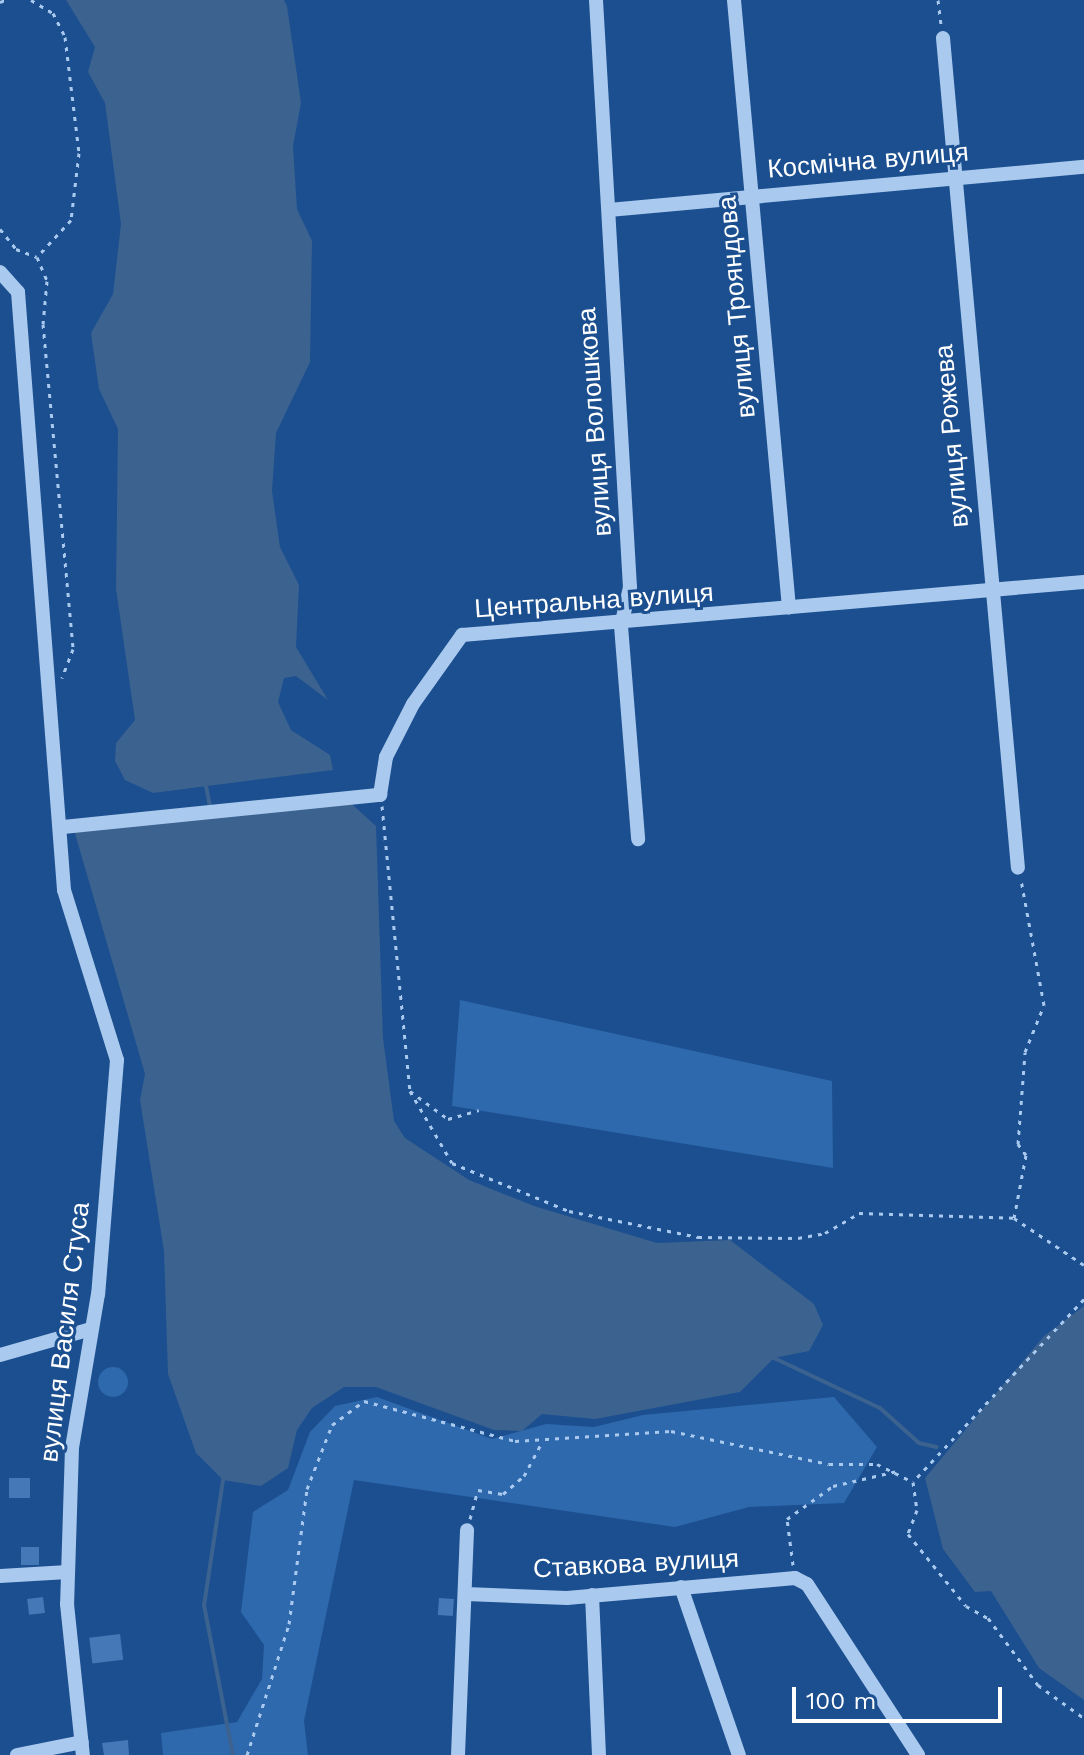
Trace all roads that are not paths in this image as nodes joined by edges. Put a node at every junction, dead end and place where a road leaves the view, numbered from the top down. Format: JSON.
{"nodes":[{"id":1,"x":596,"y":0,"type":"edge"},
{"id":2,"x":734,"y":0,"type":"edge"},
{"id":3,"x":943,"y":38,"type":"road end"},
{"id":4,"x":1084,"y":167,"type":"edge"},
{"id":5,"x":951,"y":176,"type":"junction"},
{"id":6,"x":751,"y":196,"type":"junction"},
{"id":7,"x":609,"y":210,"type":"junction"},
{"id":8,"x":0,"y":272,"type":"edge"},
{"id":9,"x":1084,"y":582,"type":"edge"},
{"id":10,"x":988,"y":590,"type":"junction"},
{"id":11,"x":789,"y":608,"type":"junction"},
{"id":12,"x":621,"y":626,"type":"junction"},
{"id":13,"x":63,"y":827,"type":"junction"},
{"id":14,"x":638,"y":839,"type":"dead end"},
{"id":15,"x":1018,"y":868,"type":"road end"},
{"id":16,"x":88,"y":1330,"type":"junction"},
{"id":17,"x":0,"y":1355,"type":"edge"},
{"id":18,"x":467,"y":1530,"type":"road end"},
{"id":19,"x":68,"y":1572,"type":"junction"},
{"id":20,"x":0,"y":1576,"type":"edge"},
{"id":21,"x":681,"y":1587,"type":"junction"},
{"id":22,"x":466,"y":1594,"type":"junction"},
{"id":23,"x":592,"y":1595,"type":"junction"},
{"id":24,"x":82,"y":1749,"type":"edge"},
{"id":25,"x":17,"y":1755,"type":"edge"},
{"id":26,"x":458,"y":1755,"type":"edge"},
{"id":27,"x":599,"y":1755,"type":"edge"},
{"id":28,"x":739,"y":1755,"type":"edge"},
{"id":29,"x":918,"y":1755,"type":"edge"}],
"edges":[{"from":1,"to":7,"type":"street","name":"вулиця Волошкова"},
{"from":2,"to":6,"type":"street","name":"вулиця Трояндова"},
{"from":3,"to":5,"type":"street","name":"вулиця Рожева"},
{"from":4,"to":5,"type":"street","name":"Космічна вулиця"},
{"from":5,"to":6,"type":"street","name":"Космічна вулиця"},
{"from":5,"to":10,"type":"street","name":"вулиця Рожева"},
{"from":6,"to":7,"type":"street","name":"Космічна вулиця"},
{"from":6,"to":11,"type":"street","name":"вулиця Трояндова"},
{"from":7,"to":12,"type":"street","name":"вулиця Волошкова"},
{"from":8,"to":13,"type":"street"},
{"from":9,"to":10,"type":"street","name":"Центральна вулиця"},
{"from":10,"to":11,"type":"street","name":"Центральна вулиця"},
{"from":10,"to":15,"type":"street","name":"вулиця Рожева"},
{"from":11,"to":12,"type":"street","name":"Центральна вулиця"},
{"from":12,"to":13,"type":"street","name":"Центральна вулиця"},
{"from":12,"to":14,"type":"street","name":"вулиця Волошкова"},
{"from":13,"to":16,"type":"street","name":"вулиця Василя Стуса"},
{"from":16,"to":17,"type":"street"},
{"from":16,"to":19,"type":"street","name":"вулиця Василя Стуса"},
{"from":18,"to":22,"type":"street"},
{"from":19,"to":20,"type":"street"},
{"from":19,"to":24,"type":"street","name":"вулиця Василя Стуса"},
{"from":21,"to":23,"type":"street","name":"Ставкова вулиця"},
{"from":21,"to":28,"type":"street"},
{"from":21,"to":29,"type":"street","name":"Ставкова вулиця"},
{"from":22,"to":23,"type":"street","name":"Ставкова вулиця"},
{"from":22,"to":26,"type":"street"},
{"from":23,"to":27,"type":"street"},
{"from":24,"to":25,"type":"street"}]}
